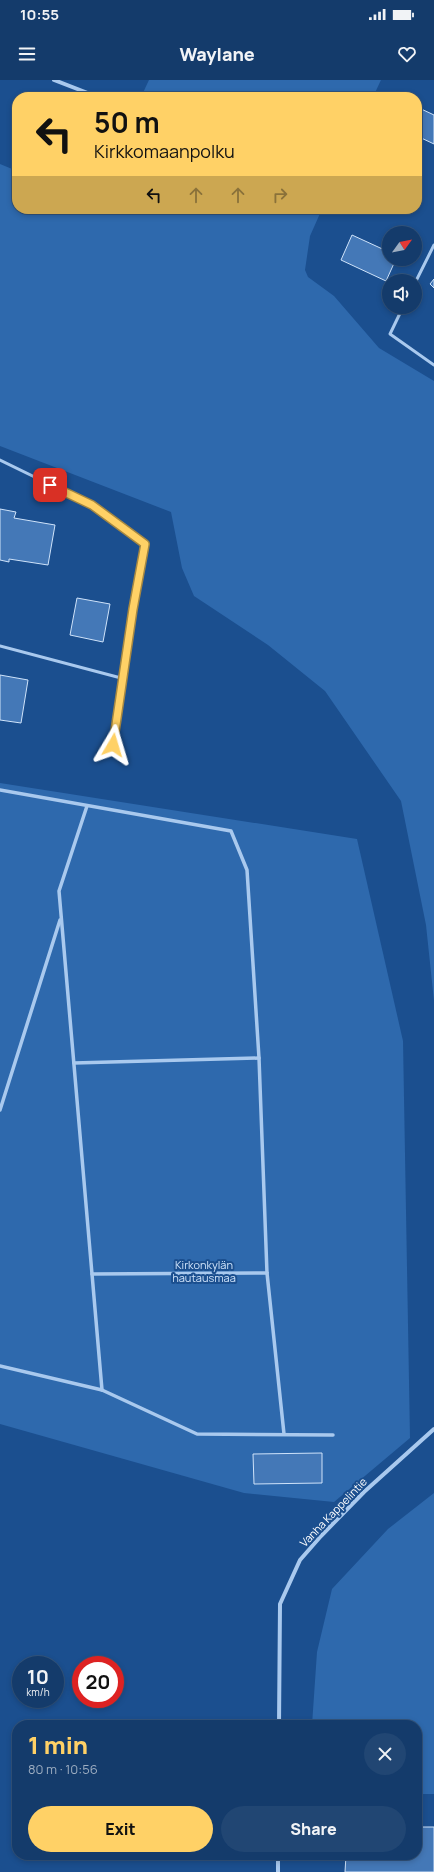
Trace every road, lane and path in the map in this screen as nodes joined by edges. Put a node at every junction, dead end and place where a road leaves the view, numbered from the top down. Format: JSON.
{"nodes":[{"id":1,"x":54,"y":80,"type":"edge"},
{"id":2,"x":85,"y":92,"type":"edge"},
{"id":3,"x":434,"y":245,"type":"edge"},
{"id":4,"x":420,"y":274,"type":"edge"},
{"id":5,"x":400,"y":314,"type":"edge"},
{"id":6,"x":434,"y":365,"type":"edge"},
{"id":7,"x":0,"y":460,"type":"edge"},
{"id":8,"x":0,"y":646,"type":"edge"},
{"id":9,"x":122,"y":678,"type":"junction"},
{"id":10,"x":113,"y":745,"type":"dead end"},
{"id":11,"x":0,"y":790,"type":"edge"},
{"id":12,"x":87,"y":806,"type":"junction"},
{"id":13,"x":61,"y":918,"type":"junction"},
{"id":14,"x":259,"y":1058,"type":"junction"},
{"id":15,"x":74,"y":1063,"type":"junction"},
{"id":16,"x":0,"y":1110,"type":"edge"},
{"id":17,"x":267,"y":1273,"type":"junction"},
{"id":18,"x":92,"y":1274,"type":"junction"},
{"id":19,"x":0,"y":1366,"type":"edge"},
{"id":20,"x":102,"y":1390,"type":"junction"},
{"id":21,"x":434,"y":1429,"type":"edge"},
{"id":22,"x":284,"y":1434,"type":"junction"},
{"id":23,"x":333,"y":1435,"type":"dead end"},
{"id":24,"x":279,"y":1720,"type":"edge"},
{"id":25,"x":278,"y":1860,"type":"edge"},
{"id":26,"x":278,"y":1872,"type":"edge"}],
"edges":[{"from":1,"to":2,"type":"street"},
{"from":3,"to":4,"type":"lane"},
{"from":5,"to":6,"type":"lane"},
{"from":7,"to":9,"type":"lane"},
{"from":8,"to":9,"type":"lane"},
{"from":9,"to":10,"type":"lane"},
{"from":11,"to":12,"type":"street"},
{"from":12,"to":13,"type":"street"},
{"from":12,"to":14,"type":"street"},
{"from":13,"to":15,"type":"street"},
{"from":13,"to":16,"type":"street"},
{"from":14,"to":15,"type":"street"},
{"from":14,"to":17,"type":"street"},
{"from":15,"to":18,"type":"street"},
{"from":17,"to":18,"type":"street"},
{"from":17,"to":22,"type":"street"},
{"from":18,"to":20,"type":"street"},
{"from":19,"to":20,"type":"street"},
{"from":20,"to":22,"type":"street"},
{"from":21,"to":24,"type":"street","name":"Vanha Kappelintie"},
{"from":22,"to":23,"type":"street"},
{"from":25,"to":26,"type":"street"}]}
